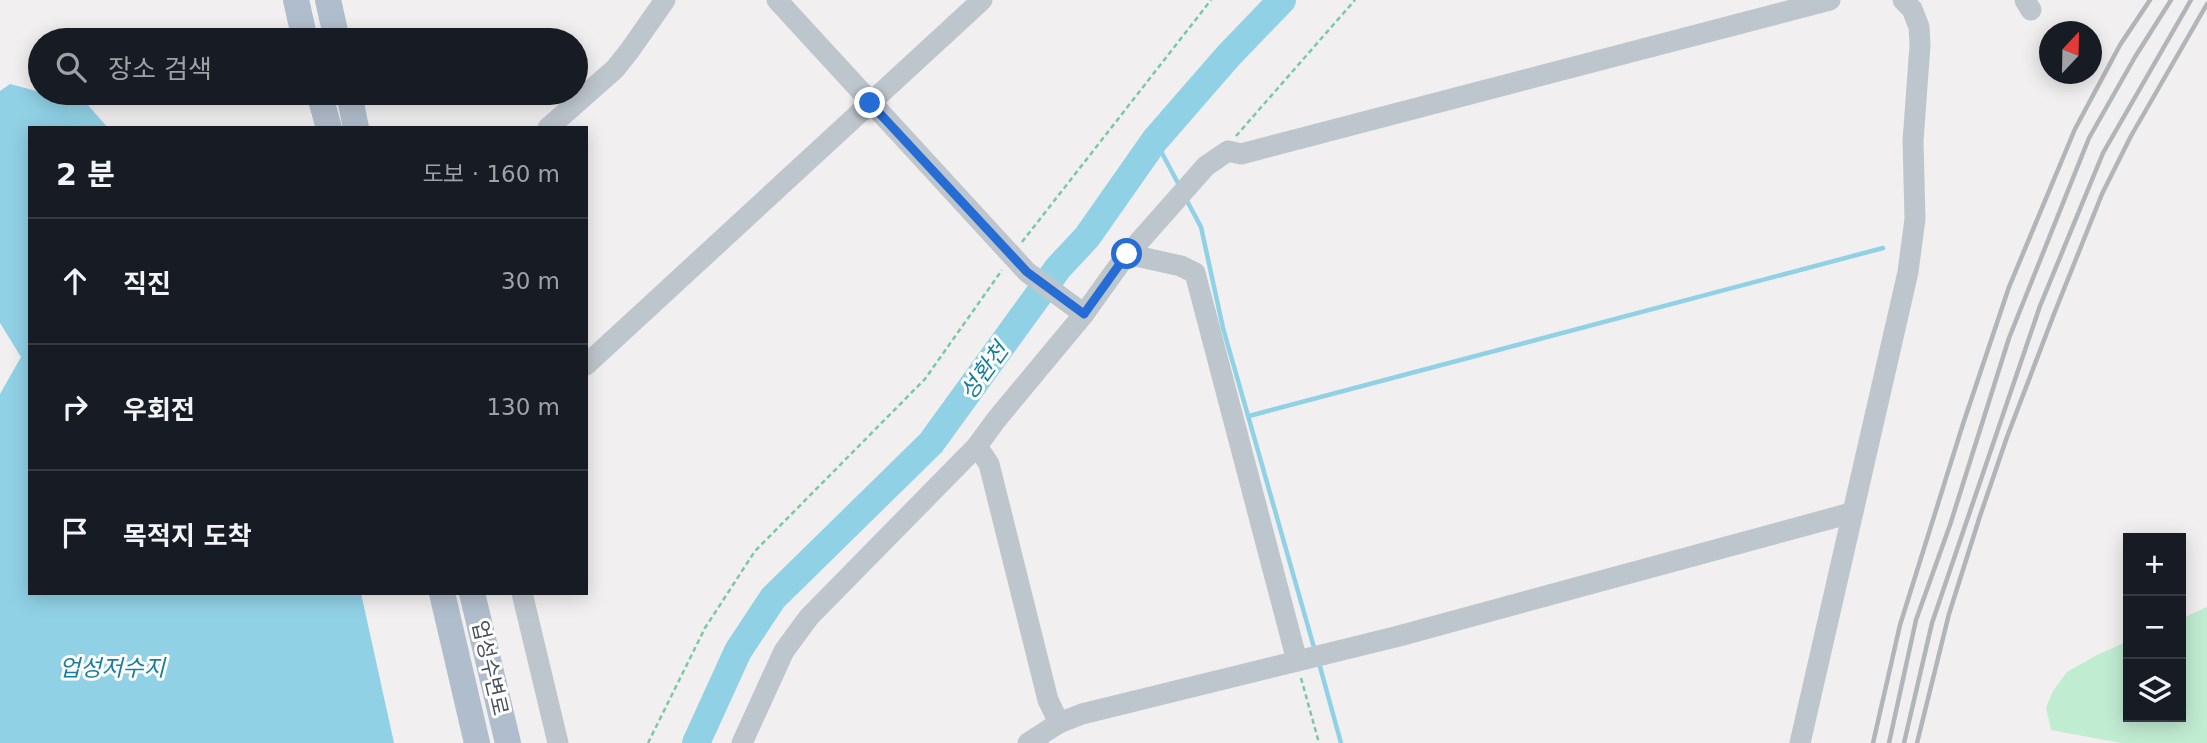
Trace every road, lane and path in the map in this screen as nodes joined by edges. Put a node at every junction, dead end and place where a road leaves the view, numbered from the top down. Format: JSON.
{"nodes":[{"id":1,"x":296,"y":0,"type":"edge"},
{"id":2,"x":328,"y":0,"type":"edge"},
{"id":3,"x":665,"y":0,"type":"edge"},
{"id":4,"x":777,"y":0,"type":"edge"},
{"id":5,"x":982,"y":0,"type":"edge"},
{"id":6,"x":1210,"y":0,"type":"edge"},
{"id":7,"x":1355,"y":0,"type":"edge"},
{"id":8,"x":1830,"y":0,"type":"edge"},
{"id":9,"x":1903,"y":0,"type":"edge"},
{"id":10,"x":302,"y":28,"type":"edge"},
{"id":11,"x":334,"y":28,"type":"edge"},
{"id":12,"x":588,"y":93,"type":"edge"},
{"id":13,"x":870,"y":103,"type":"junction"},
{"id":14,"x":322,"y":105,"type":"edge"},
{"id":15,"x":351,"y":105,"type":"edge"},
{"id":16,"x":574,"y":105,"type":"edge"},
{"id":17,"x":328,"y":126,"type":"edge"},
{"id":18,"x":356,"y":126,"type":"edge"},
{"id":19,"x":550,"y":126,"type":"edge"},
{"id":20,"x":1228,"y":151,"type":"junction"},
{"id":21,"x":1127,"y":254,"type":"junction"},
{"id":22,"x":1012,"y":255,"type":"junction"},
{"id":23,"x":1084,"y":314,"type":"junction"},
{"id":24,"x":588,"y":363,"type":"edge"},
{"id":25,"x":977,"y":446,"type":"junction"},
{"id":26,"x":1851,"y":513,"type":"junction"},
{"id":27,"x":442,"y":595,"type":"edge"},
{"id":28,"x":472,"y":595,"type":"edge"},
{"id":29,"x":522,"y":595,"type":"edge"},
{"id":30,"x":1310,"y":658,"type":"junction"},
{"id":31,"x":1059,"y":723,"type":"junction"},
{"id":32,"x":477,"y":743,"type":"edge"},
{"id":33,"x":508,"y":743,"type":"edge"},
{"id":34,"x":558,"y":743,"type":"edge"},
{"id":35,"x":648,"y":743,"type":"edge"},
{"id":36,"x":742,"y":743,"type":"edge"},
{"id":37,"x":1028,"y":743,"type":"edge"},
{"id":38,"x":1320,"y":743,"type":"edge"},
{"id":39,"x":1800,"y":743,"type":"edge"}],
"edges":[{"from":1,"to":10,"type":"main road"},
{"from":2,"to":11,"type":"main road"},
{"from":3,"to":12,"type":"lane"},
{"from":4,"to":13,"type":"lane"},
{"from":5,"to":13,"type":"lane"},
{"from":6,"to":22,"type":"path"},
{"from":7,"to":20,"type":"path"},
{"from":8,"to":20,"type":"lane"},
{"from":9,"to":26,"type":"lane"},
{"from":13,"to":22,"type":"lane"},
{"from":13,"to":24,"type":"lane"},
{"from":14,"to":17,"type":"main road"},
{"from":15,"to":18,"type":"main road"},
{"from":16,"to":19,"type":"lane"},
{"from":20,"to":21,"type":"lane"},
{"from":21,"to":23,"type":"lane"},
{"from":21,"to":30,"type":"lane"},
{"from":22,"to":23,"type":"lane"},
{"from":22,"to":35,"type":"path"},
{"from":23,"to":25,"type":"lane"},
{"from":25,"to":31,"type":"lane"},
{"from":25,"to":36,"type":"lane"},
{"from":26,"to":30,"type":"lane"},
{"from":26,"to":39,"type":"lane"},
{"from":27,"to":32,"type":"main road","name":"업성수변로"},
{"from":28,"to":33,"type":"main road","name":"업성수변로"},
{"from":29,"to":34,"type":"lane"},
{"from":30,"to":31,"type":"lane"},
{"from":30,"to":38,"type":"path"},
{"from":31,"to":37,"type":"lane"}]}
